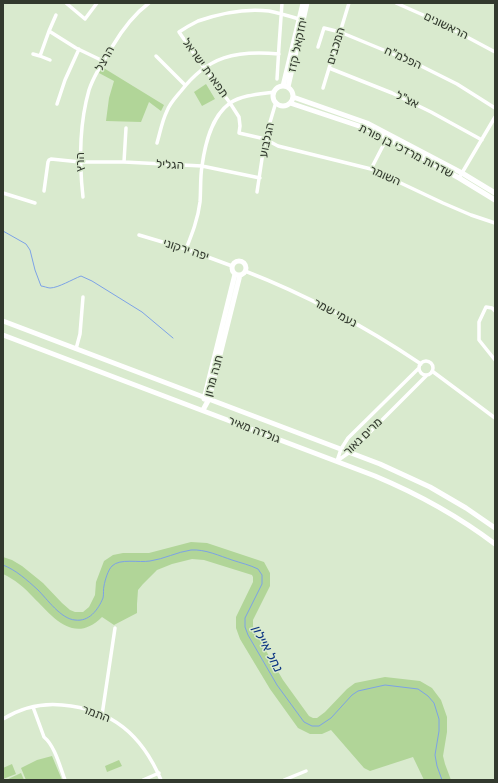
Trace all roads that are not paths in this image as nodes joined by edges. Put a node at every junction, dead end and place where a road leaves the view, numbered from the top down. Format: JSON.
{"nodes":[{"id":1,"x":66,"y":3,"type":"edge"},
{"id":2,"x":97,"y":3,"type":"edge"},
{"id":3,"x":149,"y":3,"type":"edge"},
{"id":4,"x":282,"y":3,"type":"edge"},
{"id":5,"x":303,"y":3,"type":"edge"},
{"id":6,"x":307,"y":3,"type":"edge"},
{"id":7,"x":349,"y":3,"type":"edge"},
{"id":8,"x":396,"y":3,"type":"edge"},
{"id":9,"x":282,"y":14,"type":"junction"},
{"id":10,"x":56,"y":15,"type":"dead end"},
{"id":11,"x":299,"y":19,"type":"junction"},
{"id":12,"x":50,"y":31,"type":"junction"},
{"id":13,"x":340,"y":32,"type":"junction"},
{"id":14,"x":318,"y":47,"type":"dead end"},
{"id":15,"x":79,"y":49,"type":"junction"},
{"id":16,"x":495,"y":52,"type":"edge"},
{"id":17,"x":33,"y":54,"type":"dead end"},
{"id":18,"x":279,"y":54,"type":"junction"},
{"id":19,"x":40,"y":56,"type":"junction"},
{"id":20,"x":156,"y":56,"type":"dead end"},
{"id":21,"x":50,"y":60,"type":"dead end"},
{"id":22,"x":103,"y":61,"type":"junction"},
{"id":23,"x":204,"y":68,"type":"junction"},
{"id":24,"x":329,"y":68,"type":"junction"},
{"id":25,"x":278,"y":79,"type":"dead end"},
{"id":26,"x":185,"y":85,"type":"junction"},
{"id":27,"x":286,"y":87,"type":"junction"},
{"id":28,"x":323,"y":88,"type":"dead end"},
{"id":29,"x":274,"y":92,"type":"junction"},
{"id":30,"x":293,"y":97,"type":"junction"},
{"id":31,"x":276,"y":102,"type":"junction"},
{"id":32,"x":230,"y":103,"type":"junction"},
{"id":33,"x":290,"y":103,"type":"junction"},
{"id":34,"x":57,"y":104,"type":"dead end"},
{"id":35,"x":495,"y":108,"type":"edge"},
{"id":36,"x":495,"y":117,"type":"edge"},
{"id":37,"x":82,"y":127,"type":"joint"},
{"id":38,"x":126,"y":128,"type":"dead end"},
{"id":39,"x":387,"y":138,"type":"junction"},
{"id":40,"x":265,"y":139,"type":"junction"},
{"id":41,"x":482,"y":140,"type":"junction"},
{"id":42,"x":157,"y":143,"type":"dead end"},
{"id":43,"x":80,"y":162,"type":"junction"},
{"id":44,"x":124,"y":162,"type":"junction"},
{"id":45,"x":202,"y":166,"type":"junction"},
{"id":46,"x":371,"y":169,"type":"junction"},
{"id":47,"x":461,"y":176,"type":"junction"},
{"id":48,"x":260,"y":178,"type":"junction"},
{"id":49,"x":44,"y":190,"type":"dead end"},
{"id":50,"x":257,"y":192,"type":"dead end"},
{"id":51,"x":3,"y":193,"type":"edge"},
{"id":52,"x":495,"y":193,"type":"edge"},
{"id":53,"x":83,"y":196,"type":"dead end"},
{"id":54,"x":495,"y":200,"type":"edge"},
{"id":55,"x":35,"y":203,"type":"dead end"},
{"id":56,"x":495,"y":223,"type":"edge"},
{"id":57,"x":139,"y":235,"type":"dead end"},
{"id":58,"x":186,"y":249,"type":"junction"},
{"id":59,"x":232,"y":266,"type":"junction"},
{"id":60,"x":245,"y":271,"type":"junction"},
{"id":61,"x":237,"y":275,"type":"junction"},
{"id":62,"x":83,"y":297,"type":"dead end"},
{"id":63,"x":495,"y":311,"type":"edge"},
{"id":64,"x":3,"y":321,"type":"edge"},
{"id":65,"x":3,"y":335,"type":"edge"},
{"id":66,"x":76,"y":349,"type":"junction"},
{"id":67,"x":495,"y":360,"type":"edge"},
{"id":68,"x":421,"y":364,"type":"junction"},
{"id":69,"x":419,"y":368,"type":"junction"},
{"id":70,"x":432,"y":371,"type":"junction"},
{"id":71,"x":427,"y":375,"type":"junction"},
{"id":72,"x":207,"y":398,"type":"junction"},
{"id":73,"x":203,"y":410,"type":"junction"},
{"id":74,"x":495,"y":418,"type":"edge"},
{"id":75,"x":341,"y":449,"type":"junction"},
{"id":76,"x":350,"y":452,"type":"junction"},
{"id":77,"x":337,"y":461,"type":"junction"},
{"id":78,"x":494,"y":525,"type":"edge"},
{"id":79,"x":495,"y":544,"type":"edge"},
{"id":80,"x":115,"y":628,"type":"dead end"},
{"id":81,"x":33,"y":706,"type":"junction"},
{"id":82,"x":102,"y":715,"type":"junction"},
{"id":83,"x":3,"y":719,"type":"edge"},
{"id":84,"x":306,"y":771,"type":"dead end"},
{"id":85,"x":158,"y":773,"type":"junction"},
{"id":86,"x":65,"y":780,"type":"edge"},
{"id":87,"x":143,"y":780,"type":"edge"},
{"id":88,"x":161,"y":780,"type":"edge"},
{"id":89,"x":284,"y":780,"type":"edge"}],
"edges":[{"from":1,"to":2,"type":"street"},
{"from":3,"to":22,"type":"street","name":"הרצל"},
{"from":4,"to":9,"type":"street"},
{"from":5,"to":11,"type":"main road","name":"יחזקאל קזז"},
{"from":6,"to":27,"type":"main road","name":"יחזקאל קזז"},
{"from":7,"to":13,"type":"street","name":"המכבים"},
{"from":8,"to":16,"type":"street","name":"הראשונים"},
{"from":9,"to":11,"type":"street"},
{"from":9,"to":18,"type":"street"},
{"from":9,"to":23,"type":"street","name":"תפארת ישראל"},
{"from":10,"to":12,"type":"street"},
{"from":11,"to":27,"type":"main road","name":"יחזקאל קזז"},
{"from":12,"to":15,"type":"street"},
{"from":12,"to":19,"type":"street"},
{"from":13,"to":14,"type":"street","name":"הפלמ\"ח"},
{"from":13,"to":24,"type":"street","name":"המכבים"},
{"from":13,"to":35,"type":"street","name":"הפלמ\"ח"},
{"from":15,"to":22,"type":"street"},
{"from":15,"to":34,"type":"street"},
{"from":17,"to":19,"type":"street"},
{"from":18,"to":23,"type":"street"},
{"from":18,"to":25,"type":"street"},
{"from":19,"to":21,"type":"street"},
{"from":20,"to":26,"type":"street"},
{"from":22,"to":37,"type":"street","name":"הרצל"},
{"from":23,"to":26,"type":"street"},
{"from":23,"to":32,"type":"street","name":"תפארת ישראל"},
{"from":24,"to":28,"type":"street","name":"המכבים"},
{"from":24,"to":41,"type":"street","name":"אצ\"ל"},
{"from":26,"to":42,"type":"street"},
{"from":27,"to":29,"type":"main road"},
{"from":27,"to":30,"type":"main road"},
{"from":29,"to":31,"type":"main road"},
{"from":29,"to":32,"type":"street"},
{"from":30,"to":33,"type":"main road"},
{"from":30,"to":47,"type":"main road","name":"שדרות מרדכי בן פורת"},
{"from":31,"to":33,"type":"main road"},
{"from":31,"to":40,"type":"street","name":"הגלבוע"},
{"from":32,"to":40,"type":"street","name":"תפארת ישראל"},
{"from":32,"to":45,"type":"street"},
{"from":33,"to":39,"type":"main road","name":"שדרות מרדכי בן פורת"},
{"from":36,"to":41,"type":"street"},
{"from":37,"to":43,"type":"street","name":"הרץ"},
{"from":38,"to":44,"type":"street"},
{"from":39,"to":46,"type":"street"},
{"from":39,"to":47,"type":"main road","name":"שדרות מרדכי בן פורת"},
{"from":40,"to":46,"type":"street","name":"השומר"},
{"from":40,"to":48,"type":"street","name":"הגלבוע"},
{"from":41,"to":47,"type":"street"},
{"from":43,"to":44,"type":"street","name":"הגליל"},
{"from":43,"to":49,"type":"street","name":"הגליל"},
{"from":43,"to":53,"type":"street","name":"הרץ"},
{"from":44,"to":45,"type":"street","name":"הגליל"},
{"from":45,"to":48,"type":"street","name":"הגליל"},
{"from":45,"to":58,"type":"street"},
{"from":46,"to":56,"type":"street","name":"השומר"},
{"from":47,"to":52,"type":"main road","name":"שדרות מרדכי בן פורת"},
{"from":47,"to":54,"type":"main road","name":"שדרות מרדכי בן פורת"},
{"from":48,"to":50,"type":"street","name":"הגלבוע"},
{"from":51,"to":55,"type":"street"},
{"from":57,"to":58,"type":"street","name":"יפה ירקוני"},
{"from":58,"to":59,"type":"street","name":"יפה ירקוני"},
{"from":59,"to":60,"type":"main road"},
{"from":59,"to":61,"type":"main road"},
{"from":60,"to":61,"type":"main road"},
{"from":60,"to":68,"type":"street","name":"נעמי שמר"},
{"from":61,"to":72,"type":"main road","name":"חנה מרון"},
{"from":62,"to":66,"type":"street"},
{"from":63,"to":67,"type":"street"},
{"from":64,"to":66,"type":"main road","name":"גולדה מאיר"},
{"from":65,"to":73,"type":"main road","name":"גולדה מאיר"},
{"from":66,"to":72,"type":"main road","name":"גולדה מאיר"},
{"from":68,"to":69,"type":"street"},
{"from":68,"to":70,"type":"street"},
{"from":69,"to":71,"type":"street"},
{"from":69,"to":75,"type":"street","name":"מרים נאור"},
{"from":70,"to":71,"type":"street"},
{"from":70,"to":74,"type":"street"},
{"from":71,"to":76,"type":"street","name":"מרים נאור"},
{"from":72,"to":73,"type":"main road","name":"חנה מרון"},
{"from":72,"to":75,"type":"main road","name":"גולדה מאיר"},
{"from":73,"to":77,"type":"main road","name":"גולדה מאיר"},
{"from":75,"to":76,"type":"main road","name":"גולדה מאיר"},
{"from":75,"to":77,"type":"street","name":"מרים נאור"},
{"from":76,"to":77,"type":"street","name":"מרים נאור"},
{"from":76,"to":78,"type":"main road","name":"גולדה מאיר"},
{"from":77,"to":79,"type":"main road","name":"גולדה מאיר"},
{"from":80,"to":82,"type":"street"},
{"from":81,"to":82,"type":"street","name":"התמר"},
{"from":81,"to":83,"type":"street","name":"התמר"},
{"from":81,"to":86,"type":"street"},
{"from":82,"to":85,"type":"street","name":"התמר"},
{"from":84,"to":89,"type":"street"},
{"from":85,"to":87,"type":"street"},
{"from":85,"to":88,"type":"street","name":"התמר"}]}
